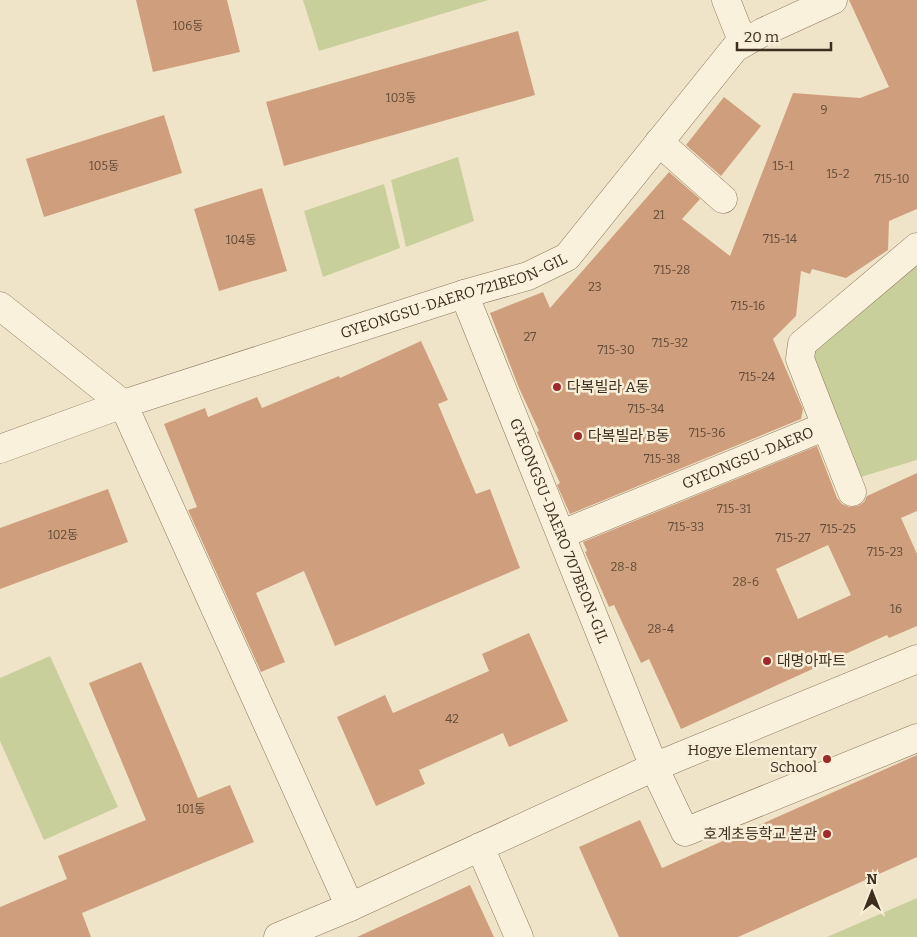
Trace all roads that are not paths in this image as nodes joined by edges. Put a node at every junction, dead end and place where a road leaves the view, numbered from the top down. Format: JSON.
{"nodes":[{"id":1,"x":726,"y":0,"type":"edge"},
{"id":2,"x":833,"y":0,"type":"edge"},
{"id":3,"x":743,"y":43,"type":"junction"},
{"id":4,"x":659,"y":142,"type":"junction"},
{"id":5,"x":723,"y":199,"type":"dead end"},
{"id":6,"x":917,"y":247,"type":"edge"},
{"id":7,"x":464,"y":294,"type":"junction"},
{"id":8,"x":0,"y":306,"type":"edge"},
{"id":9,"x":123,"y":404,"type":"junction"},
{"id":10,"x":826,"y":426,"type":"junction"},
{"id":11,"x":0,"y":449,"type":"edge"},
{"id":12,"x":852,"y":492,"type":"dead end"},
{"id":13,"x":562,"y":534,"type":"junction"},
{"id":14,"x":917,"y":659,"type":"edge"},
{"id":15,"x":917,"y":738,"type":"edge"},
{"id":16,"x":654,"y":767,"type":"junction"},
{"id":17,"x":480,"y":847,"type":"junction"},
{"id":18,"x":350,"y":907,"type":"junction"},
{"id":19,"x":278,"y":937,"type":"edge"},
{"id":20,"x":519,"y":937,"type":"edge"}],
"edges":[{"from":1,"to":3,"type":"street"},
{"from":2,"to":3,"type":"street","name":"GYEONGSU-DAERO 721BEON-GIL"},
{"from":3,"to":4,"type":"street","name":"GYEONGSU-DAERO 721BEON-GIL"},
{"from":4,"to":5,"type":"street"},
{"from":4,"to":7,"type":"street","name":"GYEONGSU-DAERO 721BEON-GIL"},
{"from":6,"to":10,"type":"street","name":"GYEONGSU-DAERO"},
{"from":7,"to":9,"type":"street","name":"GYEONGSU-DAERO 721BEON-GIL"},
{"from":7,"to":13,"type":"street","name":"GYEONGSU-DAERO 707BEON-GIL"},
{"from":8,"to":9,"type":"street"},
{"from":9,"to":11,"type":"street","name":"GYEONGSU-DAERO 721BEON-GIL"},
{"from":9,"to":18,"type":"street"},
{"from":10,"to":12,"type":"street"},
{"from":10,"to":13,"type":"street","name":"GYEONGSU-DAERO"},
{"from":13,"to":16,"type":"street","name":"GYEONGSU-DAERO 707BEON-GIL"},
{"from":14,"to":16,"type":"street"},
{"from":15,"to":16,"type":"street","name":"GYEONGSU-DAERO 707BEON-GIL"},
{"from":16,"to":17,"type":"street"},
{"from":17,"to":18,"type":"street"},
{"from":17,"to":20,"type":"street"},
{"from":18,"to":19,"type":"street"}]}
